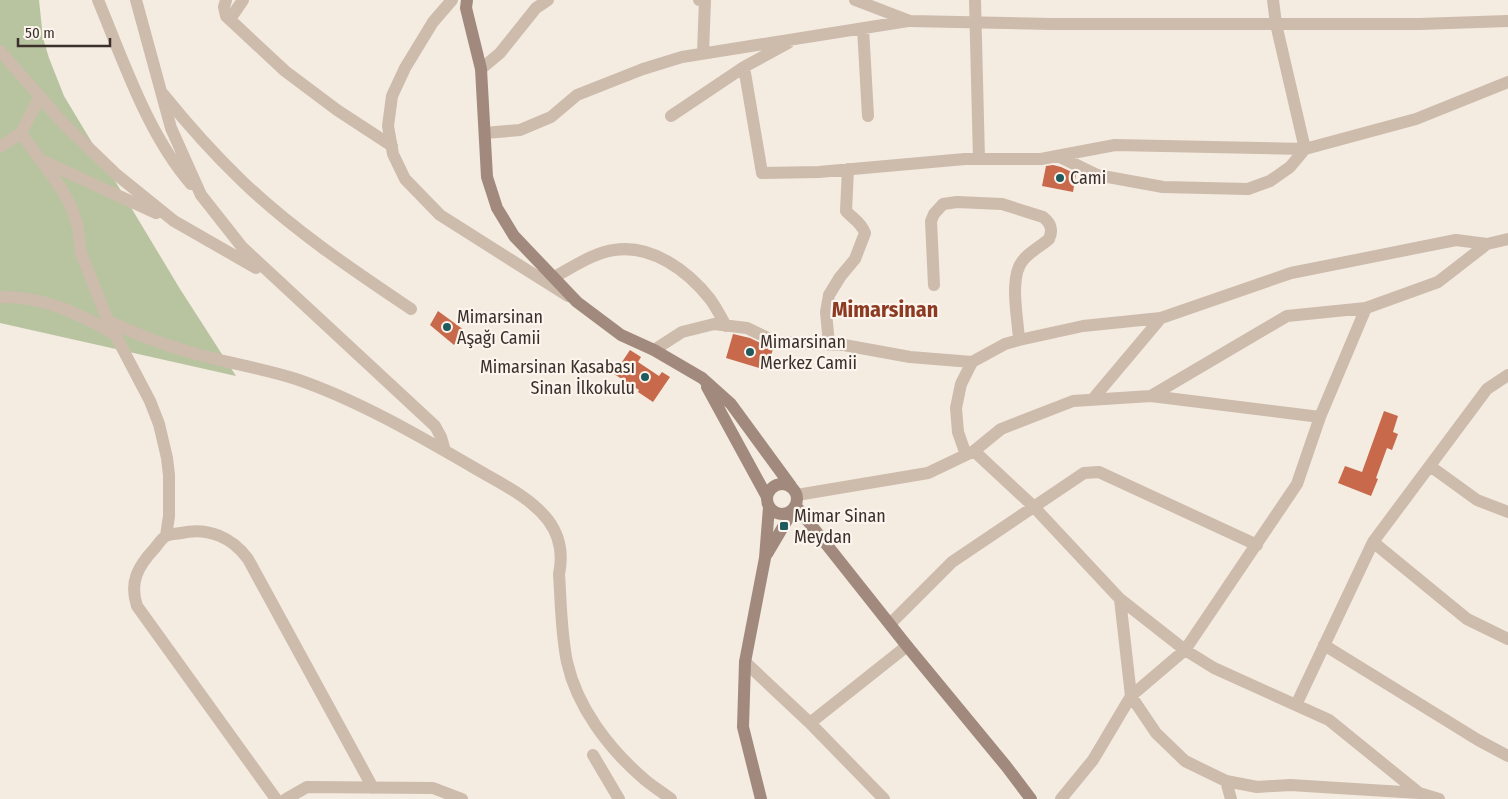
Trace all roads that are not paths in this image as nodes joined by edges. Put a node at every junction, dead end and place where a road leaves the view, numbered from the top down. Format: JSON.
{"nodes":[{"id":1,"x":98,"y":0,"type":"edge"},
{"id":2,"x":136,"y":0,"type":"edge"},
{"id":3,"x":226,"y":0,"type":"edge"},
{"id":4,"x":243,"y":0,"type":"edge"},
{"id":5,"x":452,"y":0,"type":"edge"},
{"id":6,"x":467,"y":0,"type":"edge"},
{"id":7,"x":548,"y":0,"type":"edge"},
{"id":8,"x":700,"y":0,"type":"edge"},
{"id":9,"x":855,"y":0,"type":"edge"},
{"id":10,"x":975,"y":0,"type":"edge"},
{"id":11,"x":1273,"y":0,"type":"edge"},
{"id":12,"x":532,"y":4,"type":"edge"},
{"id":13,"x":876,"y":4,"type":"edge"},
{"id":14,"x":230,"y":20,"type":"junction"},
{"id":15,"x":910,"y":21,"type":"junction"},
{"id":16,"x":975,"y":22,"type":"junction"},
{"id":17,"x":1508,"y":22,"type":"edge"},
{"id":18,"x":1276,"y":24,"type":"junction"},
{"id":19,"x":863,"y":28,"type":"junction"},
{"id":20,"x":797,"y":38,"type":"junction"},
{"id":21,"x":0,"y":51,"type":"edge"},
{"id":22,"x":703,"y":53,"type":"junction"},
{"id":23,"x":744,"y":67,"type":"junction"},
{"id":24,"x":481,"y":69,"type":"junction"},
{"id":25,"x":1508,"y":82,"type":"edge"},
{"id":26,"x":160,"y":90,"type":"junction"},
{"id":27,"x":40,"y":96,"type":"junction"},
{"id":28,"x":671,"y":116,"type":"dead end"},
{"id":29,"x":868,"y":116,"type":"dead end"},
{"id":30,"x":21,"y":133,"type":"junction"},
{"id":31,"x":485,"y":133,"type":"junction"},
{"id":32,"x":392,"y":146,"type":"junction"},
{"id":33,"x":0,"y":147,"type":"edge"},
{"id":34,"x":1305,"y":149,"type":"junction"},
{"id":35,"x":1058,"y":156,"type":"junction"},
{"id":36,"x":40,"y":160,"type":"junction"},
{"id":37,"x":980,"y":160,"type":"junction"},
{"id":38,"x":848,"y":170,"type":"junction"},
{"id":39,"x":201,"y":195,"type":"junction"},
{"id":40,"x":174,"y":221,"type":"junction"},
{"id":41,"x":1508,"y":239,"type":"edge"},
{"id":42,"x":1487,"y":244,"type":"junction"},
{"id":43,"x":554,"y":277,"type":"junction"},
{"id":44,"x":274,"y":278,"type":"junction"},
{"id":45,"x":934,"y":285,"type":"dead end"},
{"id":46,"x":0,"y":297,"type":"edge"},
{"id":47,"x":576,"y":302,"type":"junction"},
{"id":48,"x":1366,"y":308,"type":"junction"},
{"id":49,"x":411,"y":309,"type":"dead end"},
{"id":50,"x":1162,"y":318,"type":"junction"},
{"id":51,"x":108,"y":321,"type":"junction"},
{"id":52,"x":726,"y":326,"type":"junction"},
{"id":53,"x":114,"y":334,"type":"junction"},
{"id":54,"x":1019,"y":340,"type":"junction"},
{"id":55,"x":829,"y":344,"type":"junction"},
{"id":56,"x":654,"y":350,"type":"junction"},
{"id":57,"x":972,"y":362,"type":"junction"},
{"id":58,"x":1508,"y":375,"type":"edge"},
{"id":59,"x":702,"y":378,"type":"junction"},
{"id":60,"x":1151,"y":396,"type":"junction"},
{"id":61,"x":1092,"y":400,"type":"junction"},
{"id":62,"x":1320,"y":417,"type":"junction"},
{"id":63,"x":445,"y":451,"type":"junction"},
{"id":64,"x":970,"y":453,"type":"junction"},
{"id":65,"x":1430,"y":466,"type":"junction"},
{"id":66,"x":794,"y":499,"type":"junction"},
{"id":67,"x":768,"y":502,"type":"junction"},
{"id":68,"x":1033,"y":506,"type":"junction"},
{"id":69,"x":1508,"y":512,"type":"edge"},
{"id":70,"x":166,"y":536,"type":"junction"},
{"id":71,"x":1373,"y":542,"type":"junction"},
{"id":72,"x":1257,"y":545,"type":"junction"},
{"id":73,"x":765,"y":558,"type":"junction"},
{"id":74,"x":1120,"y":599,"type":"junction"},
{"id":75,"x":890,"y":624,"type":"junction"},
{"id":76,"x":1508,"y":639,"type":"edge"},
{"id":77,"x":1324,"y":645,"type":"junction"},
{"id":78,"x":908,"y":646,"type":"junction"},
{"id":79,"x":1185,"y":650,"type":"junction"},
{"id":80,"x":744,"y":662,"type":"junction"},
{"id":81,"x":1131,"y":696,"type":"junction"},
{"id":82,"x":1296,"y":705,"type":"junction"},
{"id":83,"x":810,"y":723,"type":"junction"},
{"id":84,"x":594,"y":755,"type":"dead end"},
{"id":85,"x":1508,"y":756,"type":"edge"},
{"id":86,"x":1226,"y":781,"type":"junction"},
{"id":87,"x":373,"y":788,"type":"junction"},
{"id":88,"x":1419,"y":793,"type":"junction"},
{"id":89,"x":276,"y":799,"type":"edge"},
{"id":90,"x":286,"y":799,"type":"edge"},
{"id":91,"x":462,"y":799,"type":"edge"},
{"id":92,"x":619,"y":799,"type":"edge"},
{"id":93,"x":671,"y":799,"type":"edge"},
{"id":94,"x":761,"y":799,"type":"edge"},
{"id":95,"x":884,"y":799,"type":"edge"},
{"id":96,"x":1031,"y":799,"type":"edge"},
{"id":97,"x":1061,"y":799,"type":"edge"},
{"id":98,"x":1231,"y":799,"type":"edge"},
{"id":99,"x":1439,"y":799,"type":"edge"}],
"edges":[{"from":1,"to":39,"type":"street"},
{"from":2,"to":26,"type":"street"},
{"from":3,"to":14,"type":"street"},
{"from":4,"to":14,"type":"street"},
{"from":5,"to":32,"type":"street"},
{"from":6,"to":24,"type":"street"},
{"from":7,"to":12,"type":"street"},
{"from":8,"to":22,"type":"street"},
{"from":9,"to":13,"type":"street"},
{"from":10,"to":16,"type":"street"},
{"from":11,"to":18,"type":"street"},
{"from":12,"to":24,"type":"street"},
{"from":13,"to":15,"type":"street"},
{"from":14,"to":32,"type":"street"},
{"from":15,"to":16,"type":"street"},
{"from":15,"to":19,"type":"street"},
{"from":16,"to":18,"type":"street"},
{"from":16,"to":37,"type":"street"},
{"from":17,"to":18,"type":"street"},
{"from":18,"to":34,"type":"street"},
{"from":19,"to":20,"type":"street"},
{"from":19,"to":29,"type":"street"},
{"from":20,"to":22,"type":"street"},
{"from":20,"to":23,"type":"street"},
{"from":21,"to":27,"type":"street"},
{"from":22,"to":31,"type":"street"},
{"from":23,"to":28,"type":"street"},
{"from":23,"to":38,"type":"street"},
{"from":24,"to":31,"type":"street"},
{"from":25,"to":34,"type":"street"},
{"from":26,"to":39,"type":"street"},
{"from":26,"to":49,"type":"street"},
{"from":27,"to":30,"type":"street"},
{"from":27,"to":40,"type":"street"},
{"from":30,"to":33,"type":"street"},
{"from":30,"to":36,"type":"street"},
{"from":31,"to":43,"type":"street"},
{"from":32,"to":47,"type":"street"},
{"from":34,"to":35,"type":"street"},
{"from":34,"to":35,"type":"street"},
{"from":35,"to":37,"type":"street"},
{"from":36,"to":40,"type":"street"},
{"from":36,"to":51,"type":"street"},
{"from":37,"to":38,"type":"street"},
{"from":38,"to":55,"type":"street"},
{"from":39,"to":44,"type":"street"},
{"from":40,"to":44,"type":"street"},
{"from":41,"to":42,"type":"street"},
{"from":42,"to":48,"type":"street"},
{"from":42,"to":50,"type":"street"},
{"from":43,"to":47,"type":"street"},
{"from":43,"to":52,"type":"street"},
{"from":44,"to":63,"type":"street"},
{"from":45,"to":54,"type":"street"},
{"from":46,"to":53,"type":"street"},
{"from":47,"to":56,"type":"street"},
{"from":48,"to":60,"type":"street"},
{"from":48,"to":62,"type":"street"},
{"from":50,"to":54,"type":"street"},
{"from":50,"to":61,"type":"street"},
{"from":51,"to":53,"type":"street"},
{"from":51,"to":63,"type":"street"},
{"from":52,"to":55,"type":"street"},
{"from":52,"to":56,"type":"street"},
{"from":53,"to":70,"type":"street"},
{"from":54,"to":57,"type":"street"},
{"from":55,"to":57,"type":"street"},
{"from":56,"to":59,"type":"street"},
{"from":57,"to":64,"type":"street"},
{"from":58,"to":65,"type":"street"},
{"from":59,"to":66,"type":"street"},
{"from":59,"to":67,"type":"street"},
{"from":60,"to":61,"type":"street"},
{"from":60,"to":62,"type":"street"},
{"from":61,"to":64,"type":"street"},
{"from":62,"to":72,"type":"street"},
{"from":63,"to":93,"type":"street"},
{"from":64,"to":66,"type":"street"},
{"from":64,"to":68,"type":"street"},
{"from":65,"to":69,"type":"street"},
{"from":65,"to":71,"type":"street"},
{"from":66,"to":67,"type":"street"},
{"from":66,"to":67,"type":"street"},
{"from":66,"to":73,"type":"street"},
{"from":66,"to":75,"type":"street"},
{"from":67,"to":73,"type":"street"},
{"from":68,"to":72,"type":"street"},
{"from":68,"to":74,"type":"street"},
{"from":68,"to":75,"type":"street"},
{"from":70,"to":87,"type":"street"},
{"from":70,"to":89,"type":"street"},
{"from":71,"to":76,"type":"street"},
{"from":71,"to":77,"type":"street"},
{"from":72,"to":79,"type":"street"},
{"from":73,"to":80,"type":"street"},
{"from":74,"to":79,"type":"street"},
{"from":74,"to":81,"type":"street"},
{"from":75,"to":78,"type":"street"},
{"from":77,"to":82,"type":"street"},
{"from":77,"to":85,"type":"street"},
{"from":78,"to":83,"type":"street"},
{"from":78,"to":96,"type":"street"},
{"from":79,"to":81,"type":"street"},
{"from":79,"to":82,"type":"street"},
{"from":80,"to":83,"type":"street"},
{"from":80,"to":94,"type":"street"},
{"from":81,"to":86,"type":"street"},
{"from":81,"to":97,"type":"street"},
{"from":82,"to":88,"type":"street"},
{"from":83,"to":95,"type":"street"},
{"from":84,"to":92,"type":"street"},
{"from":86,"to":88,"type":"street"},
{"from":86,"to":98,"type":"street"},
{"from":87,"to":90,"type":"street"},
{"from":87,"to":91,"type":"street"},
{"from":88,"to":99,"type":"street"}]}
